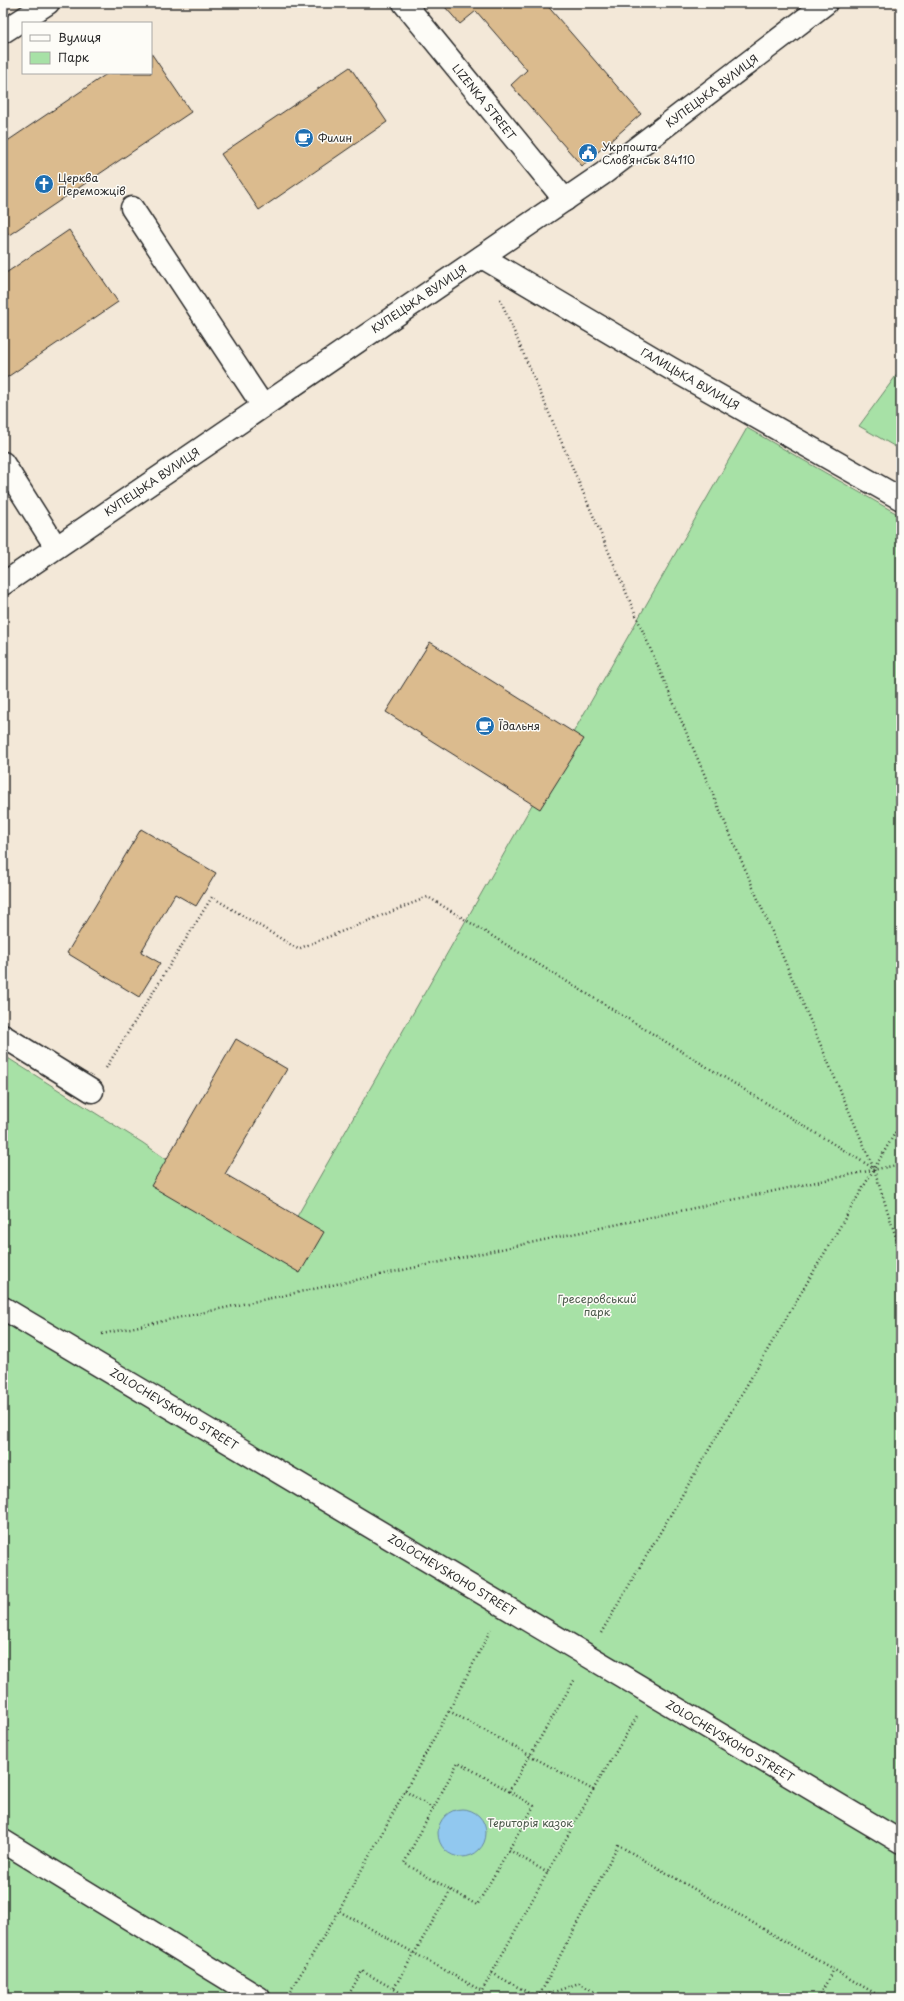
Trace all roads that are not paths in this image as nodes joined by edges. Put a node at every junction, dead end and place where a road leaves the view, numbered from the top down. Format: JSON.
{"nodes":[{"id":1,"x":48,"y":3,"type":"edge"},
{"id":2,"x":404,"y":3,"type":"edge"},
{"id":3,"x":826,"y":3,"type":"edge"},
{"id":4,"x":3,"y":32,"type":"edge"},
{"id":5,"x":565,"y":200,"type":"junction"},
{"id":6,"x":132,"y":208,"type":"dead end"},
{"id":7,"x":482,"y":257,"type":"junction"},
{"id":8,"x":263,"y":406,"type":"junction"},
{"id":9,"x":3,"y":463,"type":"edge"},
{"id":10,"x":901,"y":499,"type":"edge"},
{"id":11,"x":56,"y":547,"type":"junction"},
{"id":12,"x":3,"y":584,"type":"edge"},
{"id":13,"x":3,"y":1036,"type":"edge"},
{"id":14,"x":92,"y":1091,"type":"road end"},
{"id":15,"x":3,"y":1308,"type":"edge"},
{"id":16,"x":3,"y":1841,"type":"edge"},
{"id":17,"x":901,"y":1842,"type":"edge"},
{"id":18,"x":259,"y":1998,"type":"edge"}],
"edges":[{"from":1,"to":4,"type":"street"},
{"from":2,"to":5,"type":"street","name":"LIZENKA STREET"},
{"from":3,"to":5,"type":"street","name":"КУПЕЦЬКА ВУЛИЦЯ"},
{"from":5,"to":7,"type":"street","name":"КУПЕЦЬКА ВУЛИЦЯ"},
{"from":6,"to":8,"type":"street"},
{"from":7,"to":8,"type":"street","name":"КУПЕЦЬКА ВУЛИЦЯ"},
{"from":7,"to":10,"type":"street","name":"ГАЛИЦЬКА ВУЛИЦЯ"},
{"from":8,"to":11,"type":"street","name":"КУПЕЦЬКА ВУЛИЦЯ"},
{"from":9,"to":11,"type":"street"},
{"from":11,"to":12,"type":"street","name":"КУПЕЦЬКА ВУЛИЦЯ"},
{"from":13,"to":14,"type":"street"},
{"from":15,"to":17,"type":"street","name":"ZOLOCHEVSKOHO STREET"},
{"from":16,"to":18,"type":"street"}]}
